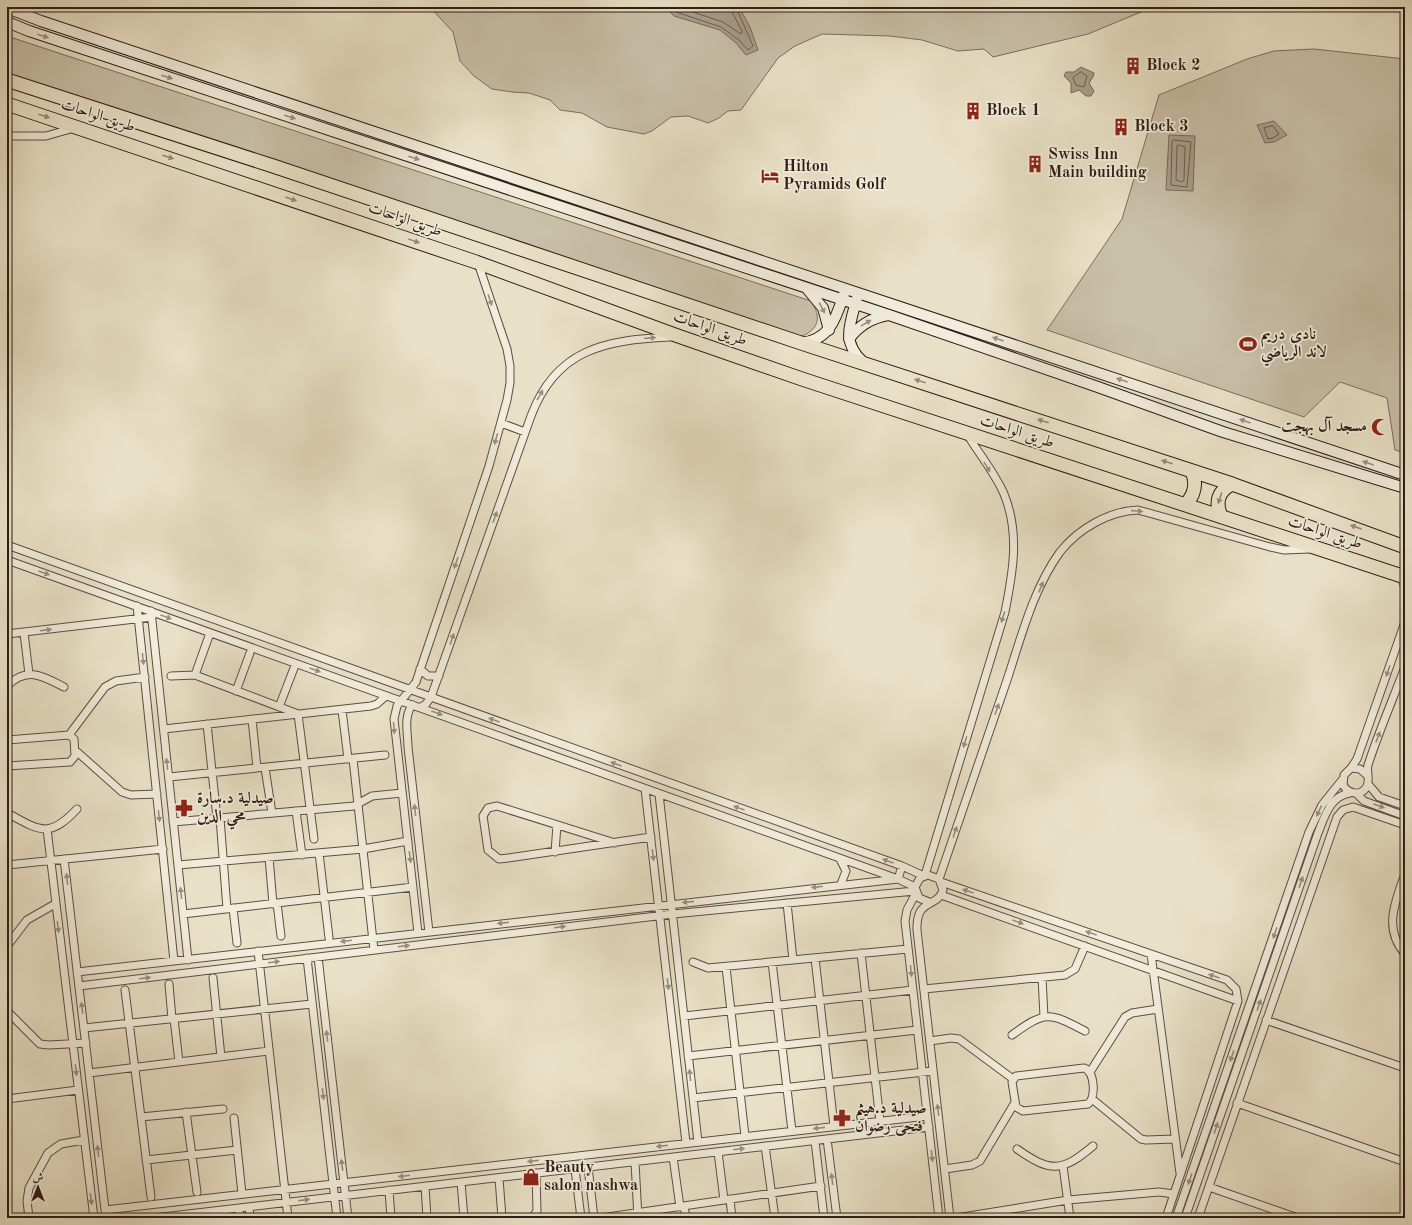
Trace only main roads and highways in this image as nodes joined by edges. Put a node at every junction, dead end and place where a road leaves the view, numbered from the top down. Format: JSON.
{"nodes":[{"id":1,"x":7,"y":80,"type":"edge"},
{"id":2,"x":7,"y":104,"type":"edge"},
{"id":3,"x":1192,"y":471,"type":"junction"},
{"id":4,"x":1232,"y":484,"type":"junction"},
{"id":5,"x":1186,"y":504,"type":"junction"},
{"id":6,"x":1221,"y":516,"type":"junction"},
{"id":7,"x":1405,"y":547,"type":"edge"},
{"id":8,"x":1402,"y":576,"type":"edge"}],
"edges":[{"from":3,"to":1,"type":"highway","name":"طريق الواحات","one_way":true},
{"from":2,"to":5,"type":"highway","name":"طريق الواحات","one_way":true},
{"from":3,"to":4,"type":"highway","name":"طريق الواحات"},
{"from":3,"to":5,"type":"highway"},
{"from":4,"to":6,"type":"highway","one_way":true},
{"from":7,"to":4,"type":"highway","name":"طريق الواحات","one_way":true},
{"from":5,"to":6,"type":"highway","name":"طريق الواحات"},
{"from":6,"to":8,"type":"highway","name":"طريق الواحات"}]}
